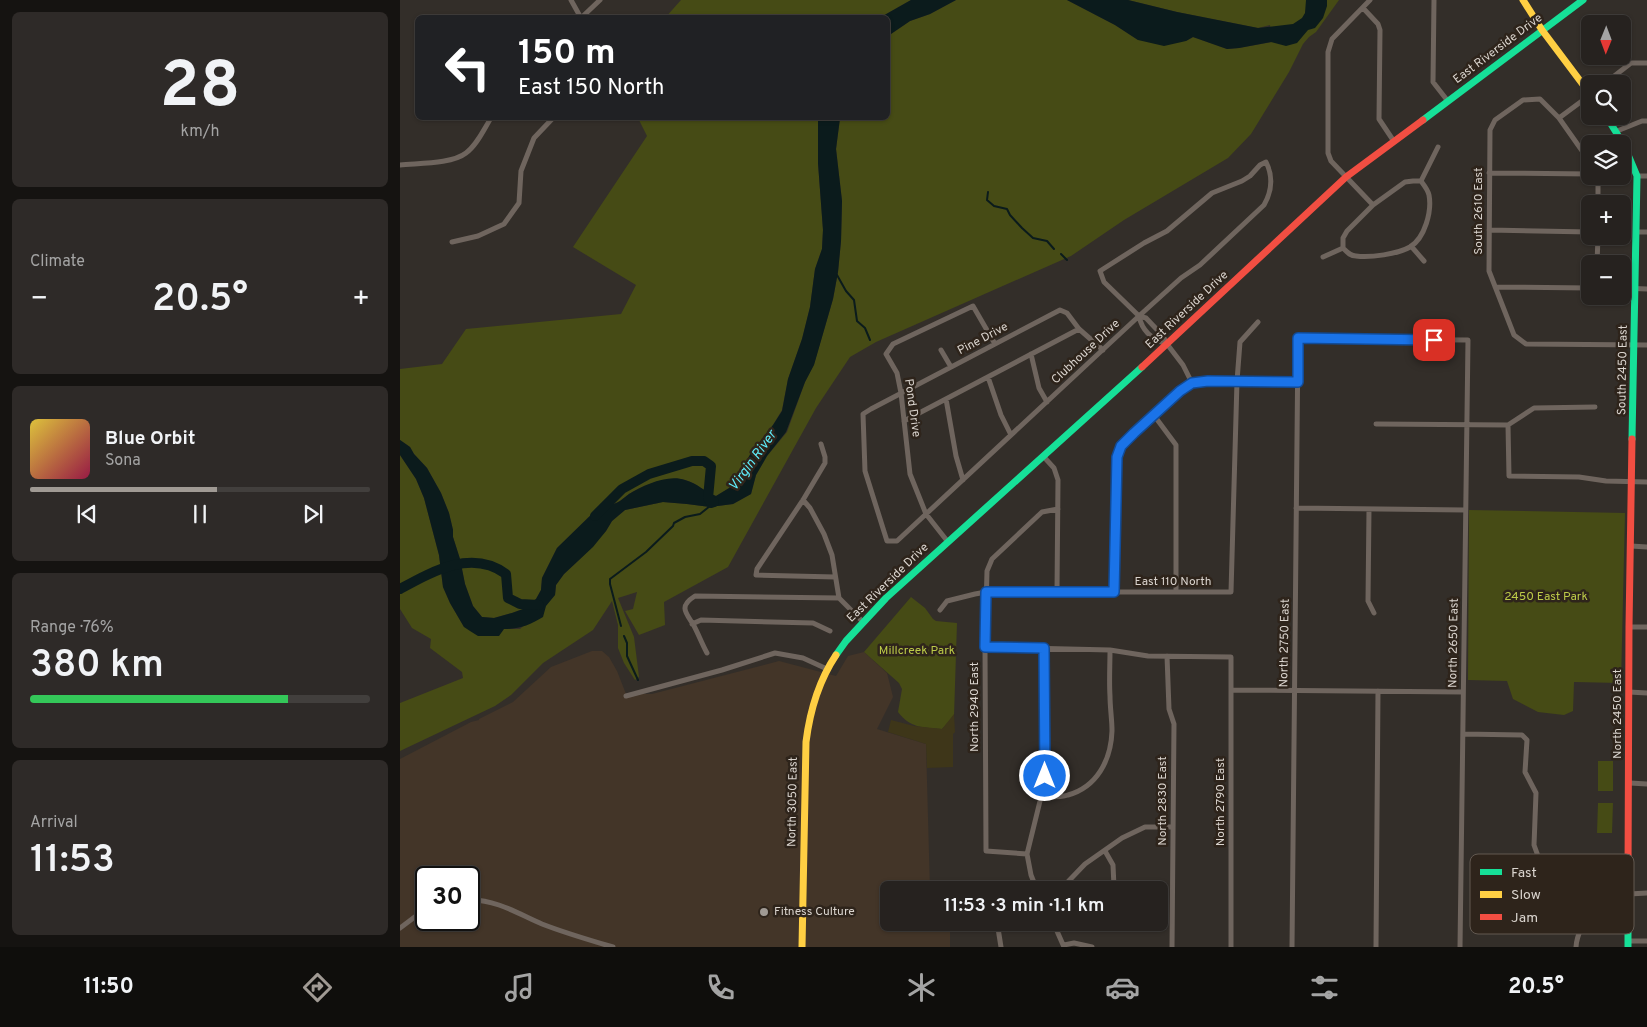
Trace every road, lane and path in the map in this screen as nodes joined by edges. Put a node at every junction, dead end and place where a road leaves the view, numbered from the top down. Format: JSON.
{"nodes":[{"id":1,"x":571,"y":0,"type":"edge"},
{"id":2,"x":600,"y":0,"type":"edge"},
{"id":3,"x":1370,"y":0,"type":"edge"},
{"id":4,"x":1434,"y":0,"type":"edge"},
{"id":5,"x":1523,"y":0,"type":"edge"},
{"id":6,"x":1582,"y":0,"type":"edge"},
{"id":7,"x":1363,"y":8,"type":"junction"},
{"id":8,"x":580,"y":15,"type":"edge"},
{"id":9,"x":583,"y":15,"type":"edge"},
{"id":10,"x":1542,"y":30,"type":"junction"},
{"id":11,"x":1647,"y":63,"type":"edge"},
{"id":12,"x":1626,"y":67,"type":"joint"},
{"id":13,"x":1616,"y":75,"type":"edge"},
{"id":14,"x":1581,"y":82,"type":"edge"},
{"id":15,"x":1447,"y":100,"type":"junction"},
{"id":16,"x":1581,"y":101,"type":"edge"},
{"id":17,"x":1559,"y":118,"type":"junction"},
{"id":18,"x":490,"y":120,"type":"edge"},
{"id":19,"x":551,"y":120,"type":"edge"},
{"id":20,"x":1647,"y":121,"type":"edge"},
{"id":21,"x":1613,"y":125,"type":"edge"},
{"id":22,"x":1618,"y":132,"type":"junction"},
{"id":23,"x":1394,"y":140,"type":"junction"},
{"id":24,"x":1438,"y":147,"type":"dead end"},
{"id":25,"x":1581,"y":149,"type":"edge"},
{"id":26,"x":400,"y":165,"type":"edge"},
{"id":27,"x":1489,"y":173,"type":"junction"},
{"id":28,"x":1581,"y":174,"type":"edge"},
{"id":29,"x":1637,"y":176,"type":"junction"},
{"id":30,"x":1647,"y":176,"type":"edge"},
{"id":31,"x":1346,"y":177,"type":"junction"},
{"id":32,"x":1421,"y":181,"type":"junction"},
{"id":33,"x":1373,"y":205,"type":"junction"},
{"id":34,"x":1490,"y":230,"type":"junction"},
{"id":35,"x":1581,"y":232,"type":"edge"},
{"id":36,"x":1637,"y":232,"type":"junction"},
{"id":37,"x":1647,"y":232,"type":"edge"},
{"id":38,"x":452,"y":242,"type":"dead end"},
{"id":39,"x":1411,"y":246,"type":"junction"},
{"id":40,"x":1343,"y":248,"type":"junction"},
{"id":41,"x":1323,"y":257,"type":"dead end"},
{"id":42,"x":1424,"y":261,"type":"dead end"},
{"id":43,"x":1495,"y":288,"type":"junction"},
{"id":44,"x":1581,"y":288,"type":"edge"},
{"id":45,"x":1631,"y":288,"type":"edge"},
{"id":46,"x":1636,"y":288,"type":"junction"},
{"id":47,"x":1647,"y":289,"type":"edge"},
{"id":48,"x":1139,"y":316,"type":"junction"},
{"id":49,"x":1258,"y":322,"type":"dead end"},
{"id":50,"x":1079,"y":329,"type":"junction"},
{"id":51,"x":1468,"y":340,"type":"joint"},
{"id":52,"x":995,"y":344,"type":"junction"},
{"id":53,"x":1167,"y":344,"type":"junction"},
{"id":54,"x":1635,"y":345,"type":"junction"},
{"id":55,"x":1647,"y":345,"type":"edge"},
{"id":56,"x":941,"y":350,"type":"dead end"},
{"id":57,"x":1103,"y":350,"type":"junction"},
{"id":58,"x":1031,"y":354,"type":"junction"},
{"id":59,"x":950,"y":367,"type":"junction"},
{"id":60,"x":988,"y":377,"type":"junction"},
{"id":61,"x":1236,"y":381,"type":"junction"},
{"id":62,"x":1298,"y":382,"type":"junction"},
{"id":63,"x":1192,"y":383,"type":"junction"},
{"id":64,"x":901,"y":393,"type":"junction"},
{"id":65,"x":946,"y":399,"type":"junction"},
{"id":66,"x":1047,"y":402,"type":"junction"},
{"id":67,"x":1595,"y":407,"type":"dead end"},
{"id":68,"x":1154,"y":414,"type":"junction"},
{"id":69,"x":904,"y":421,"type":"junction"},
{"id":70,"x":1376,"y":424,"type":"dead end"},
{"id":71,"x":1466,"y":425,"type":"junction"},
{"id":72,"x":1508,"y":426,"type":"junction"},
{"id":73,"x":1011,"y":435,"type":"junction"},
{"id":74,"x":821,"y":444,"type":"dead end"},
{"id":75,"x":1042,"y":456,"type":"junction"},
{"id":76,"x":963,"y":480,"type":"junction"},
{"id":77,"x":1632,"y":482,"type":"junction"},
{"id":78,"x":1647,"y":482,"type":"edge"},
{"id":79,"x":802,"y":500,"type":"junction"},
{"id":80,"x":1296,"y":508,"type":"junction"},
{"id":81,"x":1369,"y":509,"type":"junction"},
{"id":82,"x":1058,"y":510,"type":"junction"},
{"id":83,"x":1465,"y":510,"type":"junction"},
{"id":84,"x":926,"y":514,"type":"junction"},
{"id":85,"x":887,"y":541,"type":"joint"},
{"id":86,"x":948,"y":542,"type":"junction"},
{"id":87,"x":1631,"y":546,"type":"junction"},
{"id":88,"x":1647,"y":546,"type":"edge"},
{"id":89,"x":835,"y":577,"type":"junction"},
{"id":90,"x":986,"y":592,"type":"junction"},
{"id":91,"x":1057,"y":592,"type":"junction"},
{"id":92,"x":1114,"y":592,"type":"junction"},
{"id":93,"x":1176,"y":592,"type":"junction"},
{"id":94,"x":839,"y":598,"type":"junction"},
{"id":95,"x":940,"y":610,"type":"dead end"},
{"id":96,"x":1374,"y":613,"type":"dead end"},
{"id":97,"x":863,"y":622,"type":"junction"},
{"id":98,"x":692,"y":624,"type":"junction"},
{"id":99,"x":1629,"y":627,"type":"junction"},
{"id":100,"x":1647,"y":628,"type":"edge"},
{"id":101,"x":830,"y":631,"type":"dead end"},
{"id":102,"x":985,"y":647,"type":"junction"},
{"id":103,"x":1044,"y":648,"type":"junction"},
{"id":104,"x":1110,"y":650,"type":"junction"},
{"id":105,"x":707,"y":653,"type":"dead end"},
{"id":106,"x":1167,"y":656,"type":"junction"},
{"id":107,"x":829,"y":666,"type":"junction"},
{"id":108,"x":1231,"y":690,"type":"junction"},
{"id":109,"x":1294,"y":691,"type":"junction"},
{"id":110,"x":1378,"y":691,"type":"junction"},
{"id":111,"x":1463,"y":692,"type":"junction"},
{"id":112,"x":1629,"y":692,"type":"junction"},
{"id":113,"x":1647,"y":693,"type":"edge"},
{"id":114,"x":626,"y":696,"type":"dead end"},
{"id":115,"x":1462,"y":734,"type":"junction"},
{"id":116,"x":1630,"y":783,"type":"junction"},
{"id":117,"x":1647,"y":784,"type":"edge"},
{"id":118,"x":1041,"y":797,"type":"junction"},
{"id":119,"x":1173,"y":828,"type":"junction"},
{"id":120,"x":1105,"y":851,"type":"junction"},
{"id":121,"x":1027,"y":854,"type":"junction"},
{"id":122,"x":1537,"y":854,"type":"edge"},
{"id":123,"x":1629,"y":854,"type":"edge"},
{"id":124,"x":1033,"y":881,"type":"edge"},
{"id":125,"x":1069,"y":881,"type":"edge"},
{"id":126,"x":1114,"y":881,"type":"edge"},
{"id":127,"x":1647,"y":893,"type":"edge"},
{"id":128,"x":1634,"y":894,"type":"edge"},
{"id":129,"x":480,"y":901,"type":"edge"},
{"id":130,"x":415,"y":917,"type":"edge"},
{"id":131,"x":400,"y":928,"type":"edge"},
{"id":132,"x":998,"y":931,"type":"edge"},
{"id":133,"x":1057,"y":931,"type":"edge"},
{"id":134,"x":1578,"y":934,"type":"edge"},
{"id":135,"x":1647,"y":942,"type":"edge"},
{"id":136,"x":1628,"y":944,"type":"edge"},
{"id":137,"x":1064,"y":946,"type":"edge"},
{"id":138,"x":613,"y":947,"type":"edge"},
{"id":139,"x":802,"y":947,"type":"edge"},
{"id":140,"x":1000,"y":947,"type":"edge"},
{"id":141,"x":1092,"y":947,"type":"edge"},
{"id":142,"x":1172,"y":947,"type":"edge"},
{"id":143,"x":1231,"y":947,"type":"edge"},
{"id":144,"x":1292,"y":947,"type":"edge"},
{"id":145,"x":1376,"y":947,"type":"edge"},
{"id":146,"x":1460,"y":947,"type":"edge"},
{"id":147,"x":1576,"y":947,"type":"edge"}],
"edges":[{"from":1,"to":8,"type":"street"},
{"from":2,"to":9,"type":"street"},
{"from":3,"to":7,"type":"street"},
{"from":4,"to":15,"type":"street"},
{"from":5,"to":10,"type":"main road"},
{"from":6,"to":10,"type":"main road","name":"East Riverside Drive"},
{"from":7,"to":23,"type":"street"},
{"from":7,"to":31,"type":"street"},
{"from":10,"to":14,"type":"main road"},
{"from":10,"to":15,"type":"main road","name":"East Riverside Drive"},
{"from":11,"to":12,"type":"street"},
{"from":12,"to":13,"type":"street"},
{"from":15,"to":23,"type":"main road","name":"East Riverside Drive"},
{"from":16,"to":17,"type":"street"},
{"from":17,"to":25,"type":"street"},
{"from":17,"to":27,"type":"street","name":"South 2610 East"},
{"from":18,"to":26,"type":"street"},
{"from":19,"to":38,"type":"street"},
{"from":20,"to":22,"type":"street"},
{"from":21,"to":22,"type":"main road","name":"South 2450 East"},
{"from":22,"to":29,"type":"main road","name":"South 2450 East"},
{"from":23,"to":31,"type":"main road","name":"East Riverside Drive"},
{"from":24,"to":32,"type":"street"},
{"from":27,"to":28,"type":"street"},
{"from":27,"to":34,"type":"street","name":"South 2610 East"},
{"from":29,"to":30,"type":"street"},
{"from":29,"to":36,"type":"main road","name":"South 2450 East"},
{"from":31,"to":33,"type":"street"},
{"from":31,"to":53,"type":"main road","name":"East Riverside Drive"},
{"from":32,"to":33,"type":"street"},
{"from":32,"to":39,"type":"street"},
{"from":33,"to":40,"type":"street"},
{"from":34,"to":35,"type":"street"},
{"from":34,"to":43,"type":"street","name":"South 2610 East"},
{"from":36,"to":37,"type":"street"},
{"from":36,"to":46,"type":"main road","name":"South 2450 East"},
{"from":39,"to":40,"type":"street"},
{"from":39,"to":42,"type":"street"},
{"from":40,"to":41,"type":"street"},
{"from":43,"to":44,"type":"street"},
{"from":43,"to":54,"type":"street","name":"South 2610 East"},
{"from":45,"to":46,"type":"street"},
{"from":46,"to":47,"type":"street"},
{"from":46,"to":54,"type":"main road","name":"South 2450 East"},
{"from":48,"to":48,"type":"street","name":"Clubhouse Drive"},
{"from":48,"to":53,"type":"street"},
{"from":48,"to":53,"type":"street"},
{"from":48,"to":57,"type":"street","name":"Clubhouse Drive"},
{"from":49,"to":61,"type":"street"},
{"from":50,"to":52,"type":"street","name":"Pine Drive"},
{"from":50,"to":57,"type":"street","name":"Pine Drive"},
{"from":50,"to":58,"type":"street"},
{"from":51,"to":62,"type":"street","name":"North 2750 East"},
{"from":51,"to":71,"type":"street","name":"North 2650 East"},
{"from":52,"to":59,"type":"street","name":"Pine Drive"},
{"from":52,"to":64,"type":"street","name":"Pond Drive"},
{"from":53,"to":63,"type":"street"},
{"from":53,"to":75,"type":"main road","name":"East Riverside Drive"},
{"from":54,"to":55,"type":"street"},
{"from":54,"to":77,"type":"main road","name":"South 2450 East"},
{"from":56,"to":59,"type":"street"},
{"from":57,"to":66,"type":"street","name":"Clubhouse Drive"},
{"from":58,"to":60,"type":"street"},
{"from":58,"to":66,"type":"street"},
{"from":59,"to":64,"type":"street","name":"Pine Drive"},
{"from":60,"to":65,"type":"street"},
{"from":60,"to":73,"type":"street"},
{"from":61,"to":62,"type":"street"},
{"from":61,"to":63,"type":"street"},
{"from":61,"to":93,"type":"street","name":"East 110 North"},
{"from":62,"to":80,"type":"street","name":"North 2750 East"},
{"from":63,"to":68,"type":"street"},
{"from":64,"to":69,"type":"street","name":"Pond Drive"},
{"from":64,"to":85,"type":"street","name":"Pine Drive"},
{"from":65,"to":69,"type":"street"},
{"from":65,"to":76,"type":"street"},
{"from":66,"to":73,"type":"street","name":"Clubhouse Drive"},
{"from":67,"to":72,"type":"street"},
{"from":68,"to":92,"type":"street"},
{"from":68,"to":93,"type":"street"},
{"from":69,"to":84,"type":"street","name":"Pond Drive"},
{"from":70,"to":71,"type":"street"},
{"from":71,"to":72,"type":"street"},
{"from":71,"to":83,"type":"street","name":"North 2650 East"},
{"from":72,"to":77,"type":"street"},
{"from":73,"to":76,"type":"street","name":"Clubhouse Drive"},
{"from":74,"to":79,"type":"street"},
{"from":75,"to":82,"type":"street"},
{"from":75,"to":86,"type":"main road","name":"East Riverside Drive"},
{"from":76,"to":84,"type":"street","name":"Clubhouse Drive"},
{"from":77,"to":78,"type":"street"},
{"from":77,"to":87,"type":"main road","name":"North 2450 East"},
{"from":79,"to":89,"type":"street"},
{"from":79,"to":89,"type":"street"},
{"from":80,"to":81,"type":"street"},
{"from":80,"to":109,"type":"street","name":"North 2750 East"},
{"from":81,"to":83,"type":"street"},
{"from":81,"to":96,"type":"street"},
{"from":82,"to":90,"type":"street","name":"North 2940 East"},
{"from":82,"to":91,"type":"street"},
{"from":83,"to":111,"type":"street","name":"North 2650 East"},
{"from":84,"to":85,"type":"street","name":"Clubhouse Drive"},
{"from":84,"to":86,"type":"street","name":"Pond Drive"},
{"from":86,"to":97,"type":"main road","name":"East Riverside Drive"},
{"from":87,"to":88,"type":"street"},
{"from":87,"to":99,"type":"main road","name":"North 2450 East"},
{"from":89,"to":94,"type":"street"},
{"from":90,"to":91,"type":"street","name":"East 110 North"},
{"from":90,"to":95,"type":"street","name":"East 110 North"},
{"from":90,"to":102,"type":"street","name":"North 2940 East"},
{"from":91,"to":92,"type":"street","name":"East 110 North"},
{"from":92,"to":93,"type":"street","name":"East 110 North"},
{"from":94,"to":97,"type":"street"},
{"from":94,"to":98,"type":"street"},
{"from":97,"to":107,"type":"main road","name":"East Riverside Drive"},
{"from":98,"to":101,"type":"street"},
{"from":98,"to":105,"type":"street"},
{"from":99,"to":100,"type":"street"},
{"from":99,"to":112,"type":"main road","name":"North 2450 East"},
{"from":102,"to":103,"type":"street"},
{"from":102,"to":121,"type":"street","name":"North 2940 East"},
{"from":103,"to":104,"type":"street"},
{"from":103,"to":118,"type":"street"},
{"from":104,"to":106,"type":"street"},
{"from":104,"to":118,"type":"street"},
{"from":106,"to":108,"type":"street","name":"North 2790 East"},
{"from":106,"to":119,"type":"street","name":"North 2830 East"},
{"from":107,"to":114,"type":"street"},
{"from":107,"to":139,"type":"main road","name":"North 3050 East"},
{"from":108,"to":109,"type":"street"},
{"from":108,"to":143,"type":"street","name":"North 2790 East"},
{"from":109,"to":110,"type":"street"},
{"from":109,"to":144,"type":"street","name":"North 2750 East"},
{"from":110,"to":111,"type":"street"},
{"from":110,"to":145,"type":"street"},
{"from":111,"to":115,"type":"street","name":"North 2650 East"},
{"from":112,"to":113,"type":"street"},
{"from":112,"to":116,"type":"main road","name":"North 2450 East"},
{"from":115,"to":122,"type":"street"},
{"from":115,"to":146,"type":"street","name":"North 2650 East"},
{"from":116,"to":117,"type":"street"},
{"from":116,"to":123,"type":"main road","name":"North 2450 East"},
{"from":118,"to":121,"type":"street"},
{"from":119,"to":120,"type":"street"},
{"from":119,"to":142,"type":"street","name":"North 2830 East"},
{"from":120,"to":125,"type":"street"},
{"from":120,"to":126,"type":"street"},
{"from":121,"to":124,"type":"street"},
{"from":127,"to":128,"type":"street"},
{"from":129,"to":138,"type":"street"},
{"from":130,"to":131,"type":"street"},
{"from":132,"to":140,"type":"street"},
{"from":133,"to":137,"type":"street"},
{"from":134,"to":147,"type":"street"},
{"from":135,"to":136,"type":"street"},
{"from":137,"to":141,"type":"street"}]}
